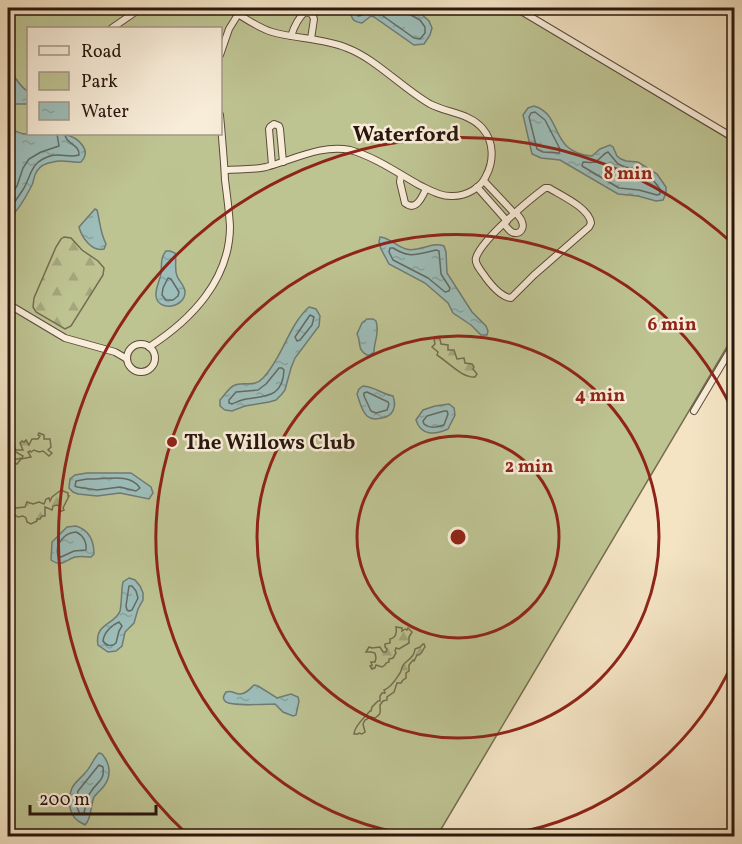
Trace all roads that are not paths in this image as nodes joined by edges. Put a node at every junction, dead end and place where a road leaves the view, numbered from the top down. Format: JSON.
{"nodes":[{"id":1,"x":141,"y":8,"type":"edge"},
{"id":2,"x":228,"y":8,"type":"edge"},
{"id":3,"x":516,"y":8,"type":"edge"},
{"id":4,"x":240,"y":10,"type":"edge"},
{"id":5,"x":113,"y":27,"type":"edge"},
{"id":6,"x":291,"y":36,"type":"junction"},
{"id":7,"x":311,"y":39,"type":"junction"},
{"id":8,"x":222,"y":49,"type":"edge"},
{"id":9,"x":222,"y":135,"type":"edge"},
{"id":10,"x":735,"y":138,"type":"edge"},
{"id":11,"x":284,"y":162,"type":"junction"},
{"id":12,"x":272,"y":165,"type":"junction"},
{"id":13,"x":225,"y":170,"type":"junction"},
{"id":14,"x":401,"y":175,"type":"junction"},
{"id":15,"x":484,"y":180,"type":"junction"},
{"id":16,"x":477,"y":187,"type":"junction"},
{"id":17,"x":426,"y":189,"type":"junction"},
{"id":18,"x":515,"y":214,"type":"junction"},
{"id":19,"x":505,"y":223,"type":"junction"},
{"id":20,"x":8,"y":304,"type":"edge"},
{"id":21,"x":165,"y":336,"type":"junction"},
{"id":22,"x":735,"y":344,"type":"edge"},
{"id":23,"x":149,"y":347,"type":"junction"},
{"id":24,"x":129,"y":350,"type":"junction"},
{"id":25,"x":115,"y":352,"type":"junction"},
{"id":26,"x":154,"y":354,"type":"junction"},
{"id":27,"x":127,"y":359,"type":"junction"},
{"id":28,"x":694,"y":411,"type":"dead end"}],
"edges":[{"from":1,"to":5,"type":"street"},
{"from":2,"to":4,"type":"street"},
{"from":3,"to":10,"type":"street"},
{"from":4,"to":6,"type":"street"},
{"from":4,"to":8,"type":"street"},
{"from":6,"to":7,"type":"street"},
{"from":6,"to":7,"type":"street"},
{"from":7,"to":15,"type":"street"},
{"from":9,"to":13,"type":"street"},
{"from":11,"to":12,"type":"street"},
{"from":11,"to":12,"type":"street"},
{"from":11,"to":14,"type":"street"},
{"from":12,"to":13,"type":"street"},
{"from":13,"to":21,"type":"street"},
{"from":14,"to":17,"type":"street"},
{"from":14,"to":17,"type":"street"},
{"from":15,"to":16,"type":"street"},
{"from":15,"to":18,"type":"street"},
{"from":16,"to":17,"type":"street"},
{"from":16,"to":19,"type":"street"},
{"from":18,"to":19,"type":"street"},
{"from":18,"to":19,"type":"street"},
{"from":18,"to":19,"type":"street"},
{"from":20,"to":25,"type":"street"},
{"from":21,"to":23,"type":"street"},
{"from":21,"to":26,"type":"street"},
{"from":22,"to":28,"type":"street"},
{"from":23,"to":24,"type":"street"},
{"from":23,"to":26,"type":"street"},
{"from":24,"to":25,"type":"street"},
{"from":24,"to":27,"type":"street"},
{"from":25,"to":27,"type":"street"},
{"from":26,"to":27,"type":"street"}]}
